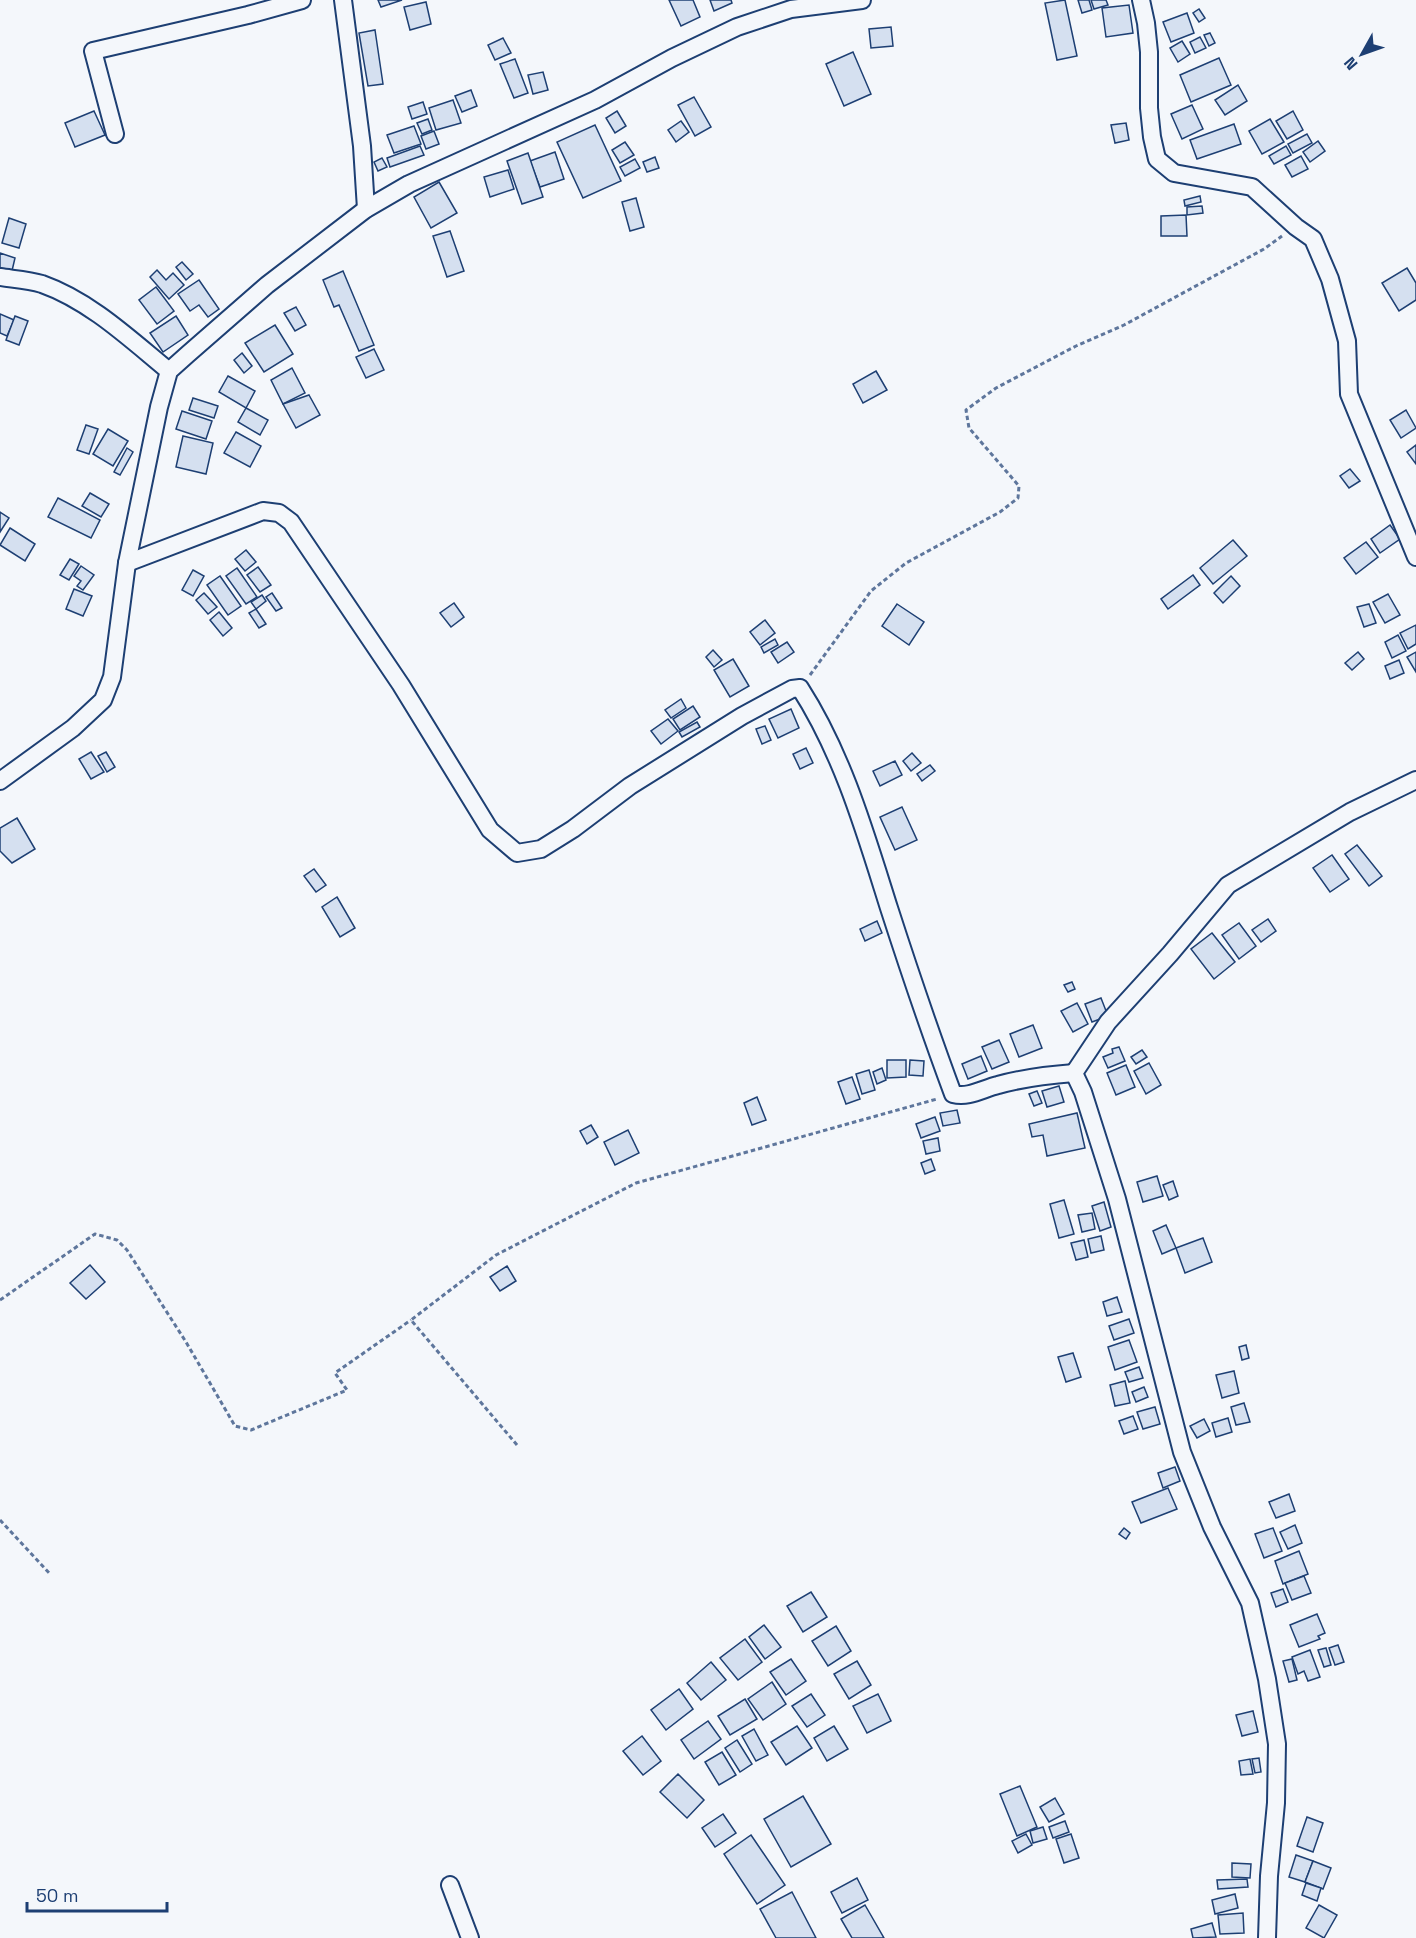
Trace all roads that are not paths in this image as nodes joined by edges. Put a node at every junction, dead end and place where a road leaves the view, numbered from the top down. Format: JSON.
{"nodes":[{"id":1,"x":302,"y":0,"type":"edge"},
{"id":2,"x":343,"y":0,"type":"edge"},
{"id":3,"x":862,"y":0,"type":"edge"},
{"id":4,"x":1141,"y":0,"type":"edge"},
{"id":5,"x":116,"y":134,"type":"dead end"},
{"id":6,"x":366,"y":209,"type":"junction"},
{"id":7,"x":0,"y":277,"type":"edge"},
{"id":8,"x":169,"y":371,"type":"junction"},
{"id":9,"x":1416,"y":557,"type":"edge"},
{"id":10,"x":127,"y":563,"type":"junction"},
{"id":11,"x":1416,"y":780,"type":"edge"},
{"id":12,"x":0,"y":781,"type":"edge"},
{"id":13,"x":1074,"y":1073,"type":"junction"},
{"id":14,"x":450,"y":1886,"type":"dead end"},
{"id":15,"x":470,"y":1938,"type":"edge"},
{"id":16,"x":1267,"y":1938,"type":"edge"}],
"edges":[{"from":1,"to":5,"type":"street"},
{"from":2,"to":6,"type":"street"},
{"from":3,"to":6,"type":"street"},
{"from":4,"to":9,"type":"street"},
{"from":6,"to":8,"type":"street"},
{"from":7,"to":8,"type":"street"},
{"from":8,"to":10,"type":"street"},
{"from":10,"to":12,"type":"street"},
{"from":10,"to":13,"type":"street"},
{"from":11,"to":13,"type":"street"},
{"from":13,"to":16,"type":"street"},
{"from":14,"to":15,"type":"street"}]}
